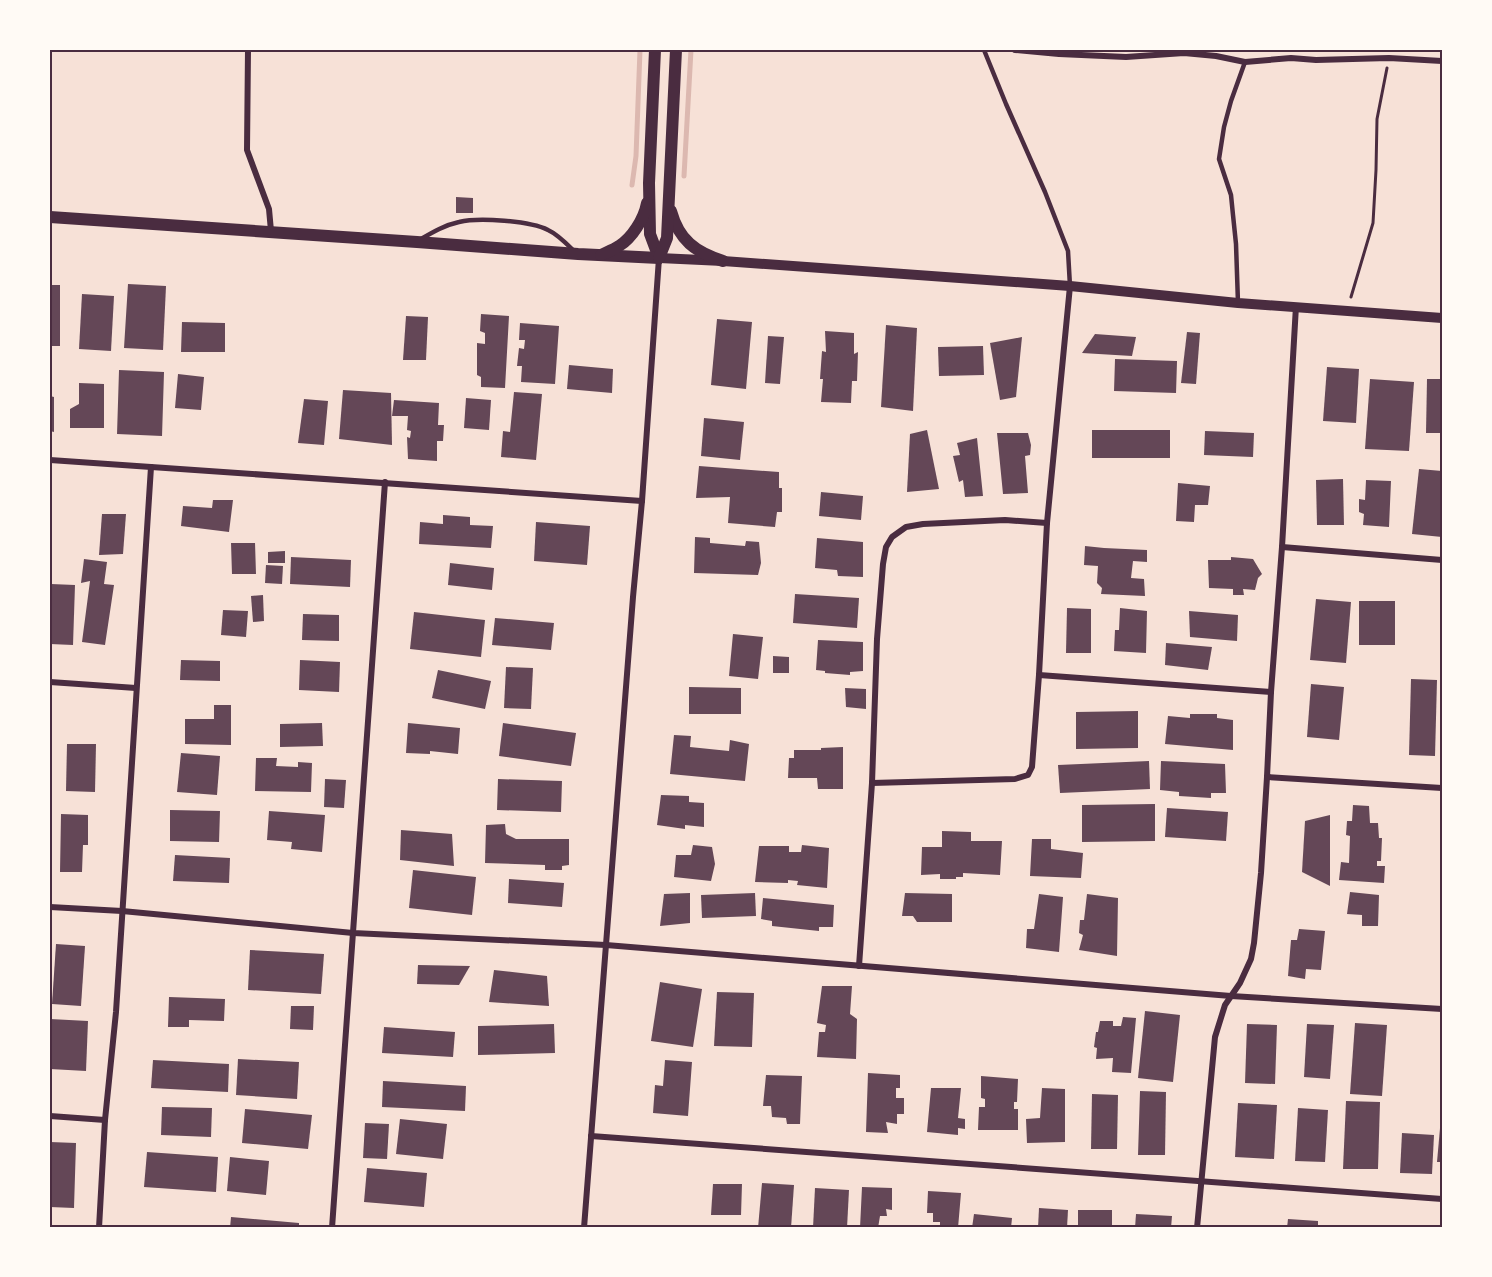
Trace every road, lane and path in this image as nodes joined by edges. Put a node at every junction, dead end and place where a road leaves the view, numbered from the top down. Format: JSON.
{"nodes":[{"id":1,"x":248,"y":50,"type":"edge"},
{"id":2,"x":655,"y":50,"type":"edge"},
{"id":3,"x":676,"y":50,"type":"edge"},
{"id":4,"x":984,"y":50,"type":"edge"},
{"id":5,"x":1015,"y":50,"type":"edge"},
{"id":6,"x":1184,"y":51,"type":"edge"},
{"id":7,"x":1389,"y":58,"type":"junction"},
{"id":8,"x":1443,"y":61,"type":"edge"},
{"id":9,"x":1245,"y":62,"type":"junction"},
{"id":10,"x":649,"y":183,"type":"junction"},
{"id":11,"x":669,"y":204,"type":"junction"},
{"id":12,"x":50,"y":217,"type":"edge"},
{"id":13,"x":271,"y":231,"type":"junction"},
{"id":14,"x":417,"y":242,"type":"junction"},
{"id":15,"x":578,"y":254,"type":"junction"},
{"id":16,"x":600,"y":256,"type":"junction"},
{"id":17,"x":659,"y":258,"type":"junction"},
{"id":18,"x":723,"y":261,"type":"junction"},
{"id":19,"x":1070,"y":286,"type":"junction"},
{"id":20,"x":1238,"y":303,"type":"junction"},
{"id":21,"x":1296,"y":306,"type":"junction"},
{"id":22,"x":1347,"y":310,"type":"junction"},
{"id":23,"x":1443,"y":318,"type":"edge"},
{"id":24,"x":50,"y":460,"type":"edge"},
{"id":25,"x":151,"y":467,"type":"junction"},
{"id":26,"x":385,"y":482,"type":"junction"},
{"id":27,"x":642,"y":501,"type":"junction"},
{"id":28,"x":1047,"y":523,"type":"junction"},
{"id":29,"x":1282,"y":547,"type":"junction"},
{"id":30,"x":1443,"y":560,"type":"edge"},
{"id":31,"x":1039,"y":675,"type":"junction"},
{"id":32,"x":50,"y":682,"type":"edge"},
{"id":33,"x":136,"y":688,"type":"junction"},
{"id":34,"x":1271,"y":692,"type":"junction"},
{"id":35,"x":1267,"y":777,"type":"junction"},
{"id":36,"x":872,"y":783,"type":"junction"},
{"id":37,"x":1443,"y":788,"type":"edge"},
{"id":38,"x":50,"y":907,"type":"edge"},
{"id":39,"x":122,"y":911,"type":"junction"},
{"id":40,"x":352,"y":933,"type":"junction"},
{"id":41,"x":606,"y":945,"type":"junction"},
{"id":42,"x":859,"y":966,"type":"junction"},
{"id":43,"x":1231,"y":996,"type":"junction"},
{"id":44,"x":1443,"y":1009,"type":"edge"},
{"id":45,"x":50,"y":1116,"type":"edge"},
{"id":46,"x":105,"y":1120,"type":"junction"},
{"id":47,"x":591,"y":1136,"type":"junction"},
{"id":48,"x":1201,"y":1181,"type":"junction"},
{"id":49,"x":1443,"y":1199,"type":"edge"},
{"id":50,"x":99,"y":1227,"type":"edge"},
{"id":51,"x":332,"y":1227,"type":"edge"},
{"id":52,"x":584,"y":1227,"type":"edge"},
{"id":53,"x":1197,"y":1227,"type":"edge"}],
"edges":[{"from":1,"to":13,"type":"street"},
{"from":2,"to":10,"type":"main road"},
{"from":3,"to":11,"type":"main road"},
{"from":4,"to":19,"type":"lane"},
{"from":5,"to":6,"type":"street"},
{"from":6,"to":9,"type":"street"},
{"from":7,"to":8,"type":"street"},
{"from":7,"to":9,"type":"street"},
{"from":7,"to":22,"type":"path"},
{"from":9,"to":20,"type":"lane"},
{"from":10,"to":16,"type":"main road"},
{"from":10,"to":17,"type":"main road"},
{"from":11,"to":17,"type":"main road"},
{"from":11,"to":18,"type":"main road"},
{"from":12,"to":13,"type":"main road"},
{"from":13,"to":14,"type":"main road"},
{"from":14,"to":15,"type":"main road"},
{"from":14,"to":15,"type":"lane"},
{"from":15,"to":16,"type":"main road"},
{"from":16,"to":17,"type":"main road"},
{"from":17,"to":18,"type":"street"},
{"from":17,"to":27,"type":"street"},
{"from":18,"to":19,"type":"street"},
{"from":19,"to":20,"type":"street"},
{"from":19,"to":28,"type":"street"},
{"from":20,"to":21,"type":"street"},
{"from":21,"to":22,"type":"street"},
{"from":21,"to":29,"type":"street"},
{"from":22,"to":23,"type":"street"},
{"from":24,"to":25,"type":"street"},
{"from":25,"to":26,"type":"street"},
{"from":25,"to":33,"type":"street"},
{"from":26,"to":27,"type":"street"},
{"from":26,"to":40,"type":"street"},
{"from":27,"to":41,"type":"street"},
{"from":28,"to":31,"type":"street"},
{"from":28,"to":36,"type":"street"},
{"from":29,"to":30,"type":"street"},
{"from":29,"to":34,"type":"street"},
{"from":31,"to":34,"type":"street"},
{"from":31,"to":36,"type":"street"},
{"from":32,"to":33,"type":"street"},
{"from":33,"to":39,"type":"street"},
{"from":34,"to":35,"type":"street"},
{"from":35,"to":37,"type":"street"},
{"from":35,"to":43,"type":"street"},
{"from":36,"to":42,"type":"street"},
{"from":38,"to":39,"type":"street"},
{"from":39,"to":40,"type":"street"},
{"from":39,"to":46,"type":"street"},
{"from":40,"to":41,"type":"street"},
{"from":40,"to":51,"type":"street"},
{"from":41,"to":42,"type":"street"},
{"from":41,"to":47,"type":"street"},
{"from":42,"to":43,"type":"street"},
{"from":43,"to":44,"type":"street"},
{"from":43,"to":48,"type":"street"},
{"from":45,"to":46,"type":"street"},
{"from":46,"to":50,"type":"street"},
{"from":47,"to":48,"type":"street"},
{"from":47,"to":52,"type":"street"},
{"from":48,"to":49,"type":"street"},
{"from":48,"to":53,"type":"street"}]}
